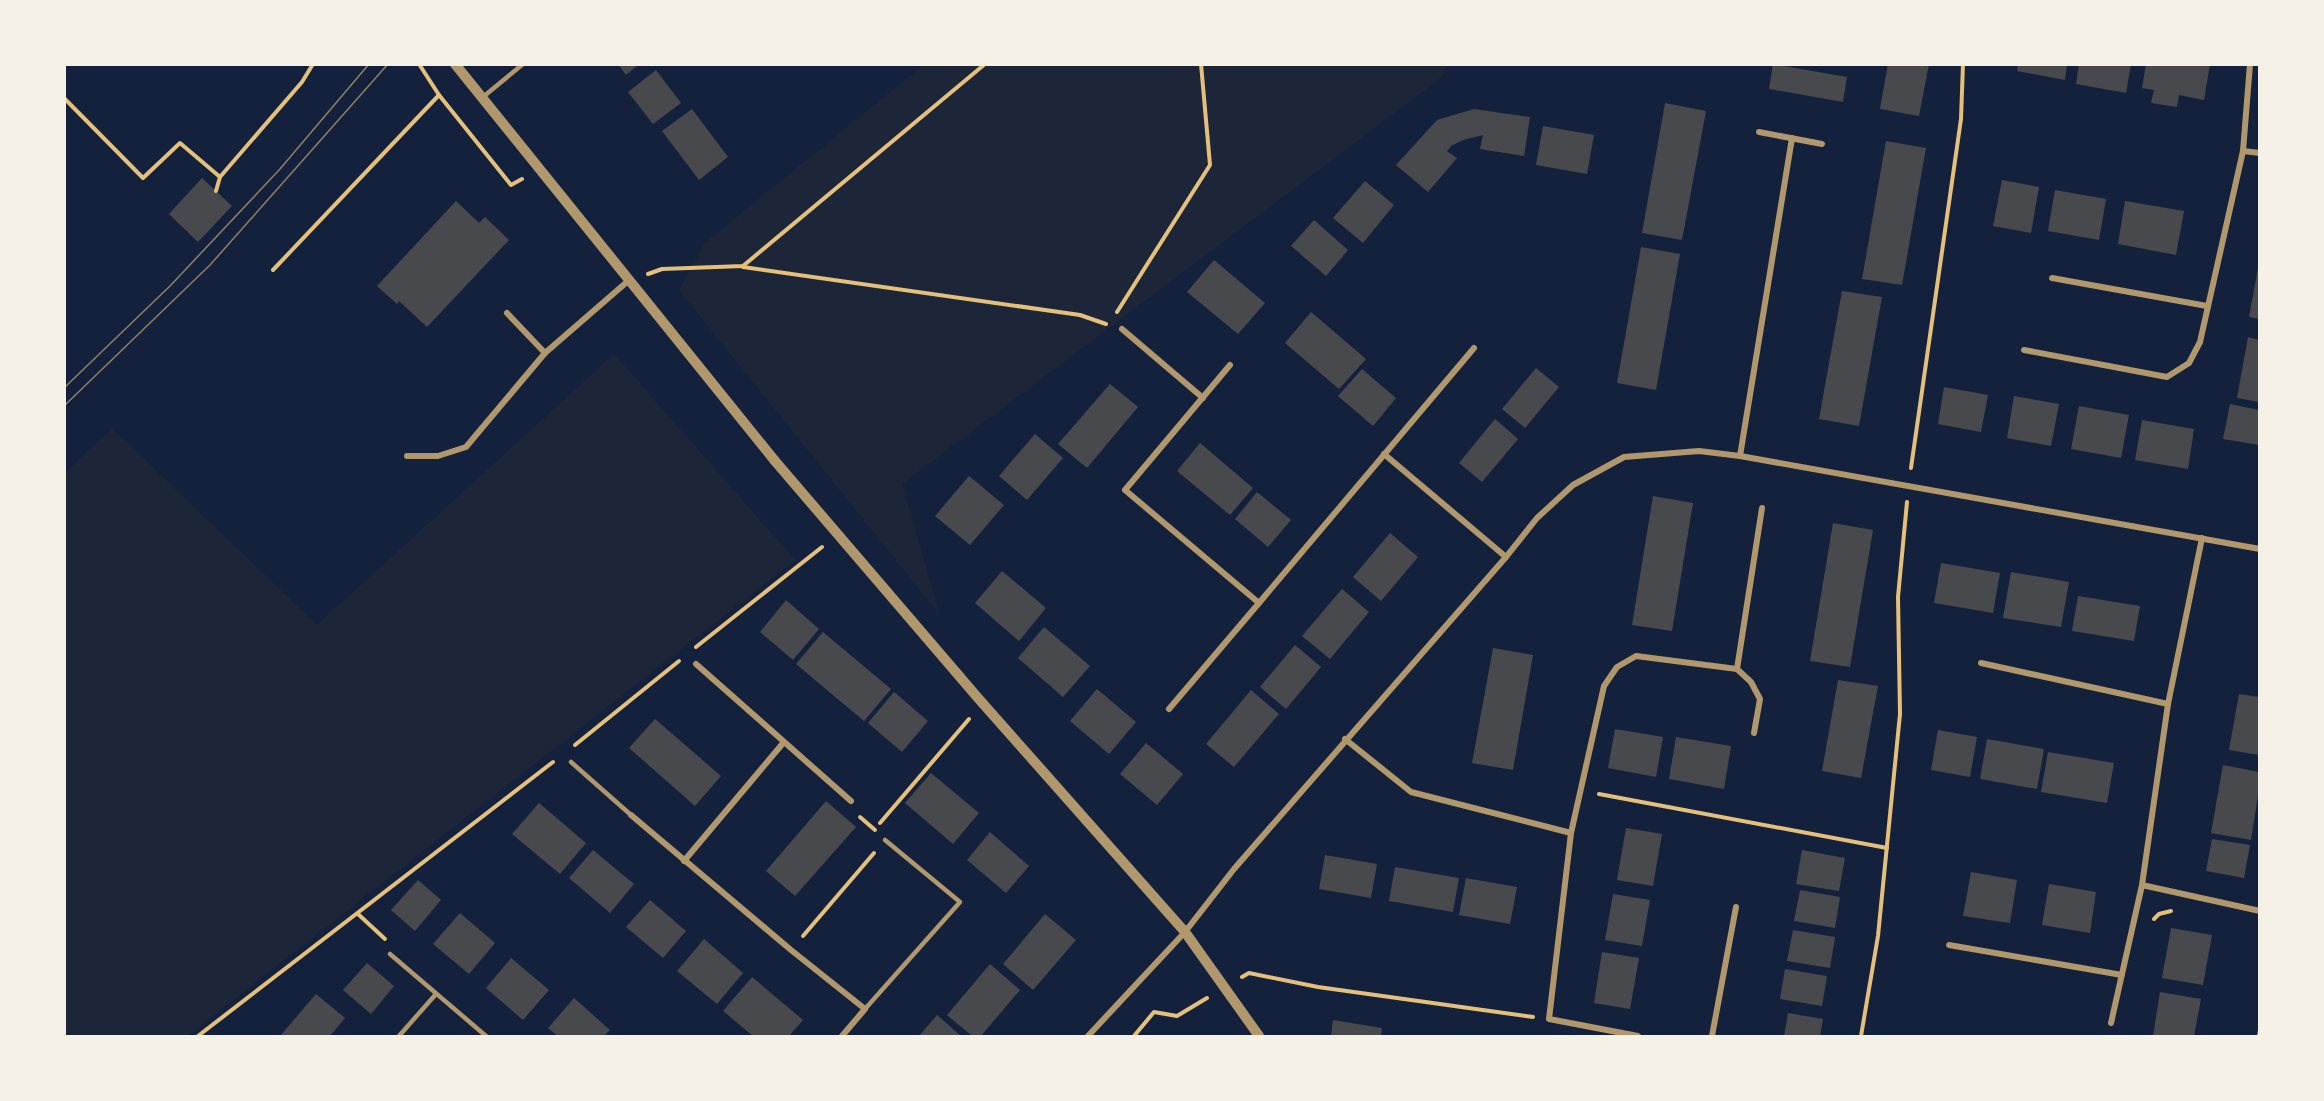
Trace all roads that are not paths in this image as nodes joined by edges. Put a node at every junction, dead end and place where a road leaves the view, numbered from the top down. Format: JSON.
{"nodes":[{"id":1,"x":455,"y":64,"type":"edge"},
{"id":2,"x":523,"y":64,"type":"edge"},
{"id":3,"x":2250,"y":64,"type":"edge"},
{"id":4,"x":481,"y":99,"type":"junction"},
{"id":5,"x":1758,"y":132,"type":"dead end"},
{"id":6,"x":1792,"y":138,"type":"junction"},
{"id":7,"x":1822,"y":144,"type":"dead end"},
{"id":8,"x":2243,"y":151,"type":"junction"},
{"id":9,"x":2259,"y":153,"type":"edge"},
{"id":10,"x":2052,"y":278,"type":"dead end"},
{"id":11,"x":628,"y":281,"type":"junction"},
{"id":12,"x":2207,"y":306,"type":"junction"},
{"id":13,"x":507,"y":313,"type":"dead end"},
{"id":14,"x":1122,"y":329,"type":"road end"},
{"id":15,"x":1474,"y":348,"type":"dead end"},
{"id":16,"x":2024,"y":350,"type":"dead end"},
{"id":17,"x":545,"y":353,"type":"junction"},
{"id":18,"x":1230,"y":365,"type":"dead end"},
{"id":19,"x":1203,"y":398,"type":"junction"},
{"id":20,"x":1384,"y":454,"type":"junction"},
{"id":21,"x":407,"y":456,"type":"dead end"},
{"id":22,"x":1740,"y":456,"type":"junction"},
{"id":23,"x":1762,"y":508,"type":"dead end"},
{"id":24,"x":2202,"y":538,"type":"junction"},
{"id":25,"x":2259,"y":549,"type":"edge"},
{"id":26,"x":1506,"y":557,"type":"junction"},
{"id":27,"x":1259,"y":603,"type":"junction"},
{"id":28,"x":1981,"y":663,"type":"dead end"},
{"id":29,"x":696,"y":664,"type":"dead end"},
{"id":30,"x":1737,"y":669,"type":"junction"},
{"id":31,"x":2168,"y":704,"type":"junction"},
{"id":32,"x":1169,"y":709,"type":"dead end"},
{"id":33,"x":1754,"y":733,"type":"dead end"},
{"id":34,"x":1345,"y":739,"type":"junction"},
{"id":35,"x":784,"y":742,"type":"junction"},
{"id":36,"x":571,"y":762,"type":"dead end"},
{"id":37,"x":851,"y":801,"type":"dead end"},
{"id":38,"x":631,"y":815,"type":"joint"},
{"id":39,"x":1571,"y":833,"type":"junction"},
{"id":40,"x":885,"y":840,"type":"dead end"},
{"id":41,"x":684,"y":861,"type":"junction"},
{"id":42,"x":2142,"y":885,"type":"junction"},
{"id":43,"x":1736,"y":907,"type":"dead end"},
{"id":44,"x":2259,"y":911,"type":"edge"},
{"id":45,"x":1185,"y":932,"type":"junction"},
{"id":46,"x":1949,"y":945,"type":"dead end"},
{"id":47,"x":390,"y":954,"type":"road end"},
{"id":48,"x":2122,"y":975,"type":"junction"},
{"id":49,"x":436,"y":994,"type":"junction"},
{"id":50,"x":865,"y":1010,"type":"junction"},
{"id":51,"x":2111,"y":1023,"type":"dead end"},
{"id":52,"x":399,"y":1036,"type":"edge"},
{"id":53,"x":486,"y":1036,"type":"edge"},
{"id":54,"x":843,"y":1036,"type":"edge"},
{"id":55,"x":1088,"y":1036,"type":"edge"},
{"id":56,"x":1260,"y":1036,"type":"edge"},
{"id":57,"x":1638,"y":1036,"type":"edge"},
{"id":58,"x":1712,"y":1036,"type":"edge"}],
"edges":[{"from":1,"to":4,"type":"street"},
{"from":2,"to":4,"type":"lane"},
{"from":3,"to":8,"type":"street"},
{"from":4,"to":11,"type":"street"},
{"from":5,"to":6,"type":"street"},
{"from":6,"to":7,"type":"street"},
{"from":6,"to":22,"type":"street"},
{"from":8,"to":9,"type":"street"},
{"from":8,"to":12,"type":"street"},
{"from":10,"to":12,"type":"street"},
{"from":11,"to":17,"type":"street"},
{"from":11,"to":45,"type":"street"},
{"from":12,"to":16,"type":"street"},
{"from":13,"to":17,"type":"street"},
{"from":14,"to":19,"type":"street"},
{"from":15,"to":20,"type":"street"},
{"from":17,"to":21,"type":"street"},
{"from":18,"to":19,"type":"street"},
{"from":19,"to":27,"type":"street"},
{"from":20,"to":26,"type":"street"},
{"from":20,"to":27,"type":"street"},
{"from":22,"to":24,"type":"street"},
{"from":22,"to":26,"type":"street"},
{"from":23,"to":30,"type":"street"},
{"from":24,"to":25,"type":"street"},
{"from":24,"to":31,"type":"street"},
{"from":26,"to":34,"type":"street"},
{"from":27,"to":32,"type":"street"},
{"from":28,"to":31,"type":"street"},
{"from":29,"to":35,"type":"street"},
{"from":30,"to":33,"type":"street"},
{"from":30,"to":39,"type":"street"},
{"from":31,"to":42,"type":"street"},
{"from":34,"to":39,"type":"street"},
{"from":34,"to":45,"type":"street"},
{"from":35,"to":37,"type":"street"},
{"from":35,"to":41,"type":"street"},
{"from":36,"to":38,"type":"lane"},
{"from":38,"to":41,"type":"street"},
{"from":39,"to":57,"type":"street"},
{"from":40,"to":50,"type":"lane"},
{"from":41,"to":50,"type":"street"},
{"from":42,"to":44,"type":"street"},
{"from":42,"to":48,"type":"street"},
{"from":43,"to":58,"type":"street"},
{"from":45,"to":55,"type":"street"},
{"from":45,"to":56,"type":"street"},
{"from":46,"to":48,"type":"street"},
{"from":47,"to":49,"type":"lane"},
{"from":48,"to":51,"type":"street"},
{"from":49,"to":52,"type":"lane"},
{"from":49,"to":53,"type":"lane"},
{"from":50,"to":54,"type":"street"}]}
